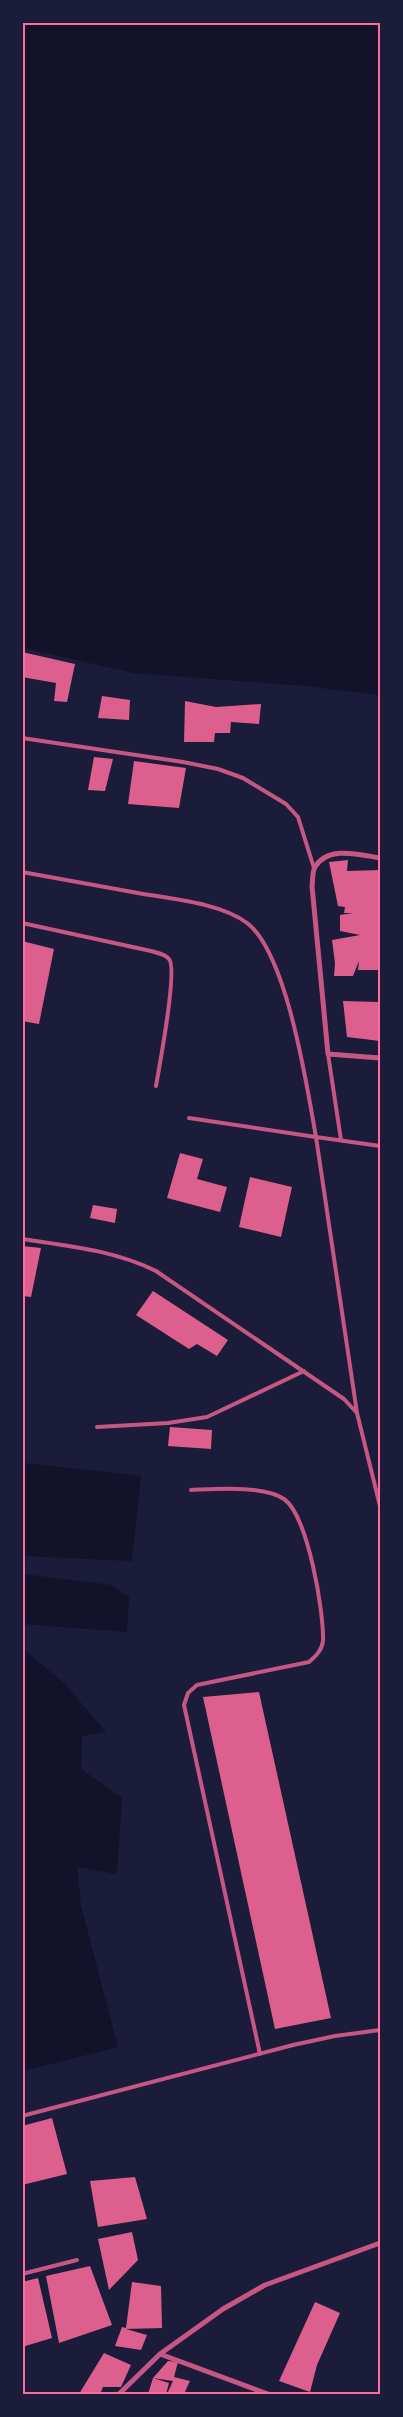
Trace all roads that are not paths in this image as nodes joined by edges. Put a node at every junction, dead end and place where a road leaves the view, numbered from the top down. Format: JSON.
{"nodes":[{"id":1,"x":22,"y":738,"type":"edge"},
{"id":2,"x":380,"y":858,"type":"edge"},
{"id":3,"x":314,"y":868,"type":"junction"},
{"id":4,"x":22,"y":872,"type":"edge"},
{"id":5,"x":22,"y":923,"type":"edge"},
{"id":6,"x":328,"y":1054,"type":"junction"},
{"id":7,"x":380,"y":1058,"type":"edge"},
{"id":8,"x":156,"y":1086,"type":"dead end"},
{"id":9,"x":189,"y":1118,"type":"dead end"},
{"id":10,"x":316,"y":1137,"type":"junction"},
{"id":11,"x":341,"y":1140,"type":"junction"},
{"id":12,"x":380,"y":1146,"type":"edge"},
{"id":13,"x":22,"y":1239,"type":"edge"},
{"id":14,"x":304,"y":1371,"type":"junction"},
{"id":15,"x":357,"y":1413,"type":"junction"},
{"id":16,"x":97,"y":1427,"type":"dead end"},
{"id":17,"x":190,"y":1490,"type":"dead end"},
{"id":18,"x":380,"y":1506,"type":"edge"},
{"id":19,"x":380,"y":2030,"type":"edge"},
{"id":20,"x":260,"y":2054,"type":"junction"},
{"id":21,"x":22,"y":2116,"type":"edge"},
{"id":22,"x":380,"y":2243,"type":"edge"},
{"id":23,"x":77,"y":2260,"type":"dead end"},
{"id":24,"x":22,"y":2274,"type":"edge"},
{"id":25,"x":160,"y":2354,"type":"junction"},
{"id":26,"x":118,"y":2394,"type":"edge"},
{"id":27,"x":268,"y":2394,"type":"edge"}],
"edges":[{"from":1,"to":3,"type":"lane"},
{"from":2,"to":3,"type":"street"},
{"from":3,"to":6,"type":"street"},
{"from":4,"to":10,"type":"lane"},
{"from":5,"to":8,"type":"lane"},
{"from":6,"to":7,"type":"street"},
{"from":6,"to":11,"type":"lane"},
{"from":9,"to":10,"type":"lane"},
{"from":10,"to":11,"type":"lane"},
{"from":10,"to":15,"type":"lane"},
{"from":11,"to":12,"type":"lane"},
{"from":13,"to":14,"type":"lane"},
{"from":14,"to":15,"type":"lane"},
{"from":14,"to":16,"type":"lane"},
{"from":15,"to":18,"type":"lane"},
{"from":17,"to":20,"type":"lane"},
{"from":19,"to":20,"type":"lane"},
{"from":20,"to":21,"type":"lane"},
{"from":22,"to":25,"type":"street"},
{"from":23,"to":24,"type":"lane"},
{"from":25,"to":26,"type":"street"},
{"from":25,"to":27,"type":"street"}]}
